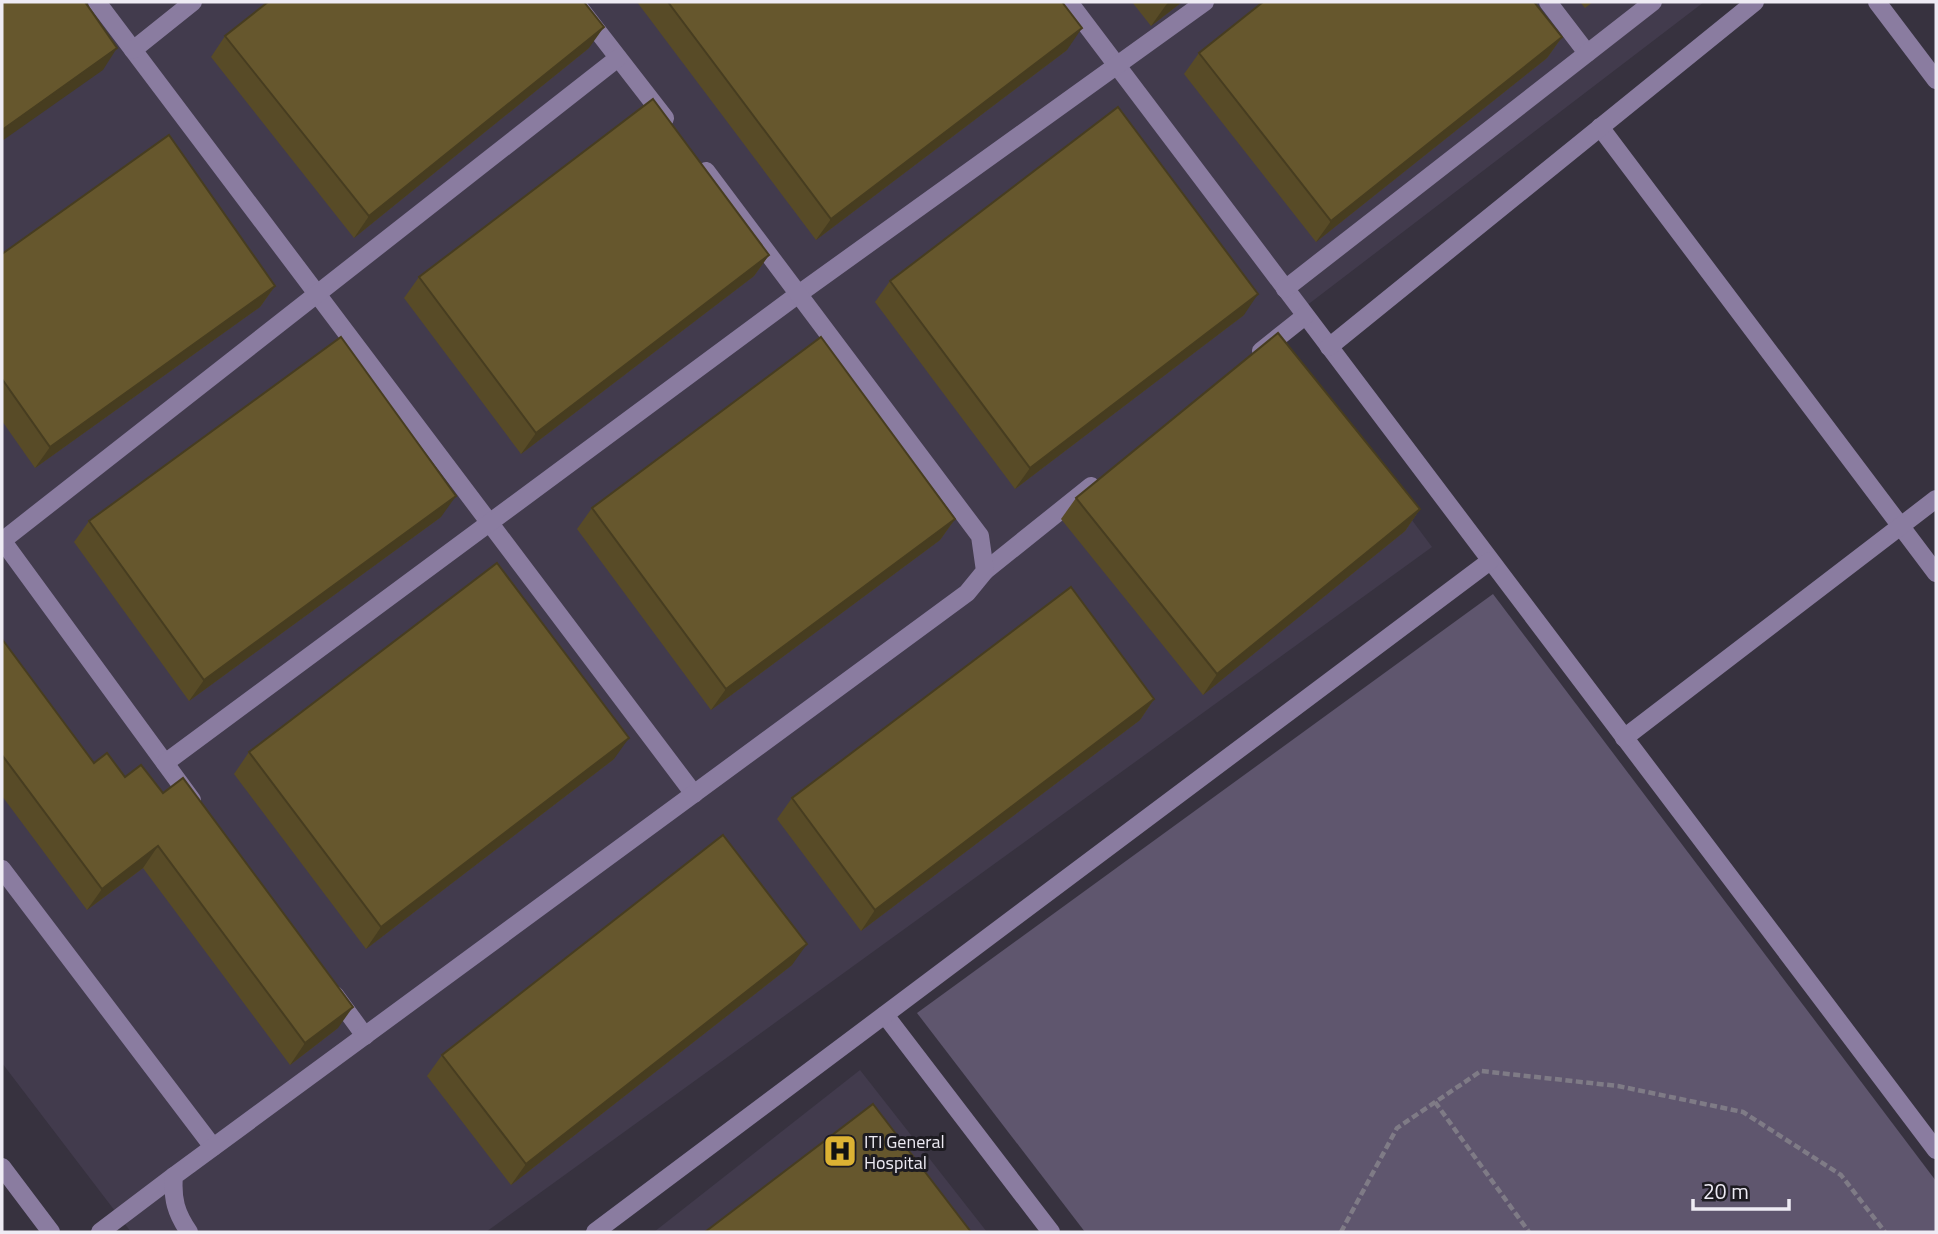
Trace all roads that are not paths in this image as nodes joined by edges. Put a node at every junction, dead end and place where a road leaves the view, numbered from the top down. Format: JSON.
{"nodes":[{"id":1,"x":97,"y":2,"type":"edge"},
{"id":2,"x":193,"y":2,"type":"edge"},
{"id":3,"x":575,"y":2,"type":"edge"},
{"id":4,"x":1069,"y":2,"type":"edge"},
{"id":5,"x":1205,"y":2,"type":"edge"},
{"id":6,"x":1548,"y":2,"type":"edge"},
{"id":7,"x":1654,"y":2,"type":"edge"},
{"id":8,"x":1755,"y":2,"type":"edge"},
{"id":9,"x":1877,"y":2,"type":"edge"},
{"id":10,"x":133,"y":50,"type":"junction"},
{"id":11,"x":1587,"y":53,"type":"junction"},
{"id":12,"x":618,"y":58,"type":"junction"},
{"id":13,"x":1117,"y":66,"type":"junction"},
{"id":14,"x":1936,"y":80,"type":"edge"},
{"id":15,"x":1600,"y":127,"type":"junction"},
{"id":16,"x":676,"y":132,"type":"edge"},
{"id":17,"x":693,"y":154,"type":"edge"},
{"id":18,"x":1285,"y":289,"type":"junction"},
{"id":19,"x":800,"y":293,"type":"junction"},
{"id":20,"x":317,"y":294,"type":"junction"},
{"id":21,"x":1305,"y":316,"type":"junction"},
{"id":22,"x":1329,"y":347,"type":"junction"},
{"id":23,"x":1252,"y":359,"type":"edge"},
{"id":24,"x":1102,"y":477,"type":"edge"},
{"id":25,"x":1936,"y":499,"type":"edge"},
{"id":26,"x":490,"y":523,"type":"junction"},
{"id":27,"x":1903,"y":525,"type":"junction"},
{"id":28,"x":2,"y":540,"type":"edge"},
{"id":29,"x":1490,"y":561,"type":"junction"},
{"id":30,"x":985,"y":571,"type":"junction"},
{"id":31,"x":1936,"y":573,"type":"edge"},
{"id":32,"x":1624,"y":738,"type":"junction"},
{"id":33,"x":165,"y":763,"type":"junction"},
{"id":34,"x":694,"y":794,"type":"junction"},
{"id":35,"x":205,"y":818,"type":"edge"},
{"id":36,"x":2,"y":869,"type":"edge"},
{"id":37,"x":325,"y":981,"type":"edge"},
{"id":38,"x":885,"y":1015,"type":"junction"},
{"id":39,"x":365,"y":1036,"type":"junction"},
{"id":40,"x":213,"y":1147,"type":"junction"},
{"id":41,"x":1936,"y":1150,"type":"edge"},
{"id":42,"x":2,"y":1167,"type":"edge"},
{"id":43,"x":174,"y":1176,"type":"junction"},
{"id":44,"x":51,"y":1232,"type":"edge"},
{"id":45,"x":100,"y":1232,"type":"edge"},
{"id":46,"x":189,"y":1232,"type":"edge"},
{"id":47,"x":595,"y":1232,"type":"edge"},
{"id":48,"x":1051,"y":1232,"type":"edge"}],
"edges":[{"from":1,"to":10,"type":"street"},
{"from":2,"to":10,"type":"street"},
{"from":3,"to":12,"type":"street"},
{"from":4,"to":13,"type":"street"},
{"from":5,"to":13,"type":"street"},
{"from":6,"to":11,"type":"street"},
{"from":7,"to":11,"type":"street"},
{"from":8,"to":15,"type":"street"},
{"from":9,"to":14,"type":"street"},
{"from":10,"to":20,"type":"street"},
{"from":11,"to":18,"type":"street"},
{"from":12,"to":16,"type":"street"},
{"from":12,"to":20,"type":"street"},
{"from":13,"to":18,"type":"street"},
{"from":13,"to":19,"type":"street"},
{"from":15,"to":22,"type":"street"},
{"from":15,"to":27,"type":"street"},
{"from":17,"to":19,"type":"street"},
{"from":18,"to":21,"type":"street"},
{"from":19,"to":26,"type":"street"},
{"from":19,"to":30,"type":"street"},
{"from":20,"to":26,"type":"street"},
{"from":20,"to":28,"type":"street"},
{"from":21,"to":22,"type":"street"},
{"from":21,"to":23,"type":"street"},
{"from":22,"to":29,"type":"street"},
{"from":24,"to":30,"type":"street"},
{"from":25,"to":27,"type":"street"},
{"from":26,"to":33,"type":"street"},
{"from":26,"to":34,"type":"street"},
{"from":27,"to":31,"type":"street"},
{"from":27,"to":32,"type":"street"},
{"from":28,"to":33,"type":"street"},
{"from":29,"to":32,"type":"street"},
{"from":29,"to":38,"type":"street"},
{"from":30,"to":34,"type":"street"},
{"from":32,"to":41,"type":"street"},
{"from":33,"to":35,"type":"street"},
{"from":34,"to":39,"type":"street"},
{"from":36,"to":40,"type":"street"},
{"from":37,"to":39,"type":"street"},
{"from":38,"to":47,"type":"street"},
{"from":38,"to":48,"type":"street"},
{"from":39,"to":40,"type":"street"},
{"from":40,"to":43,"type":"street"},
{"from":42,"to":44,"type":"street"},
{"from":43,"to":45,"type":"street"},
{"from":43,"to":46,"type":"street"}]}
